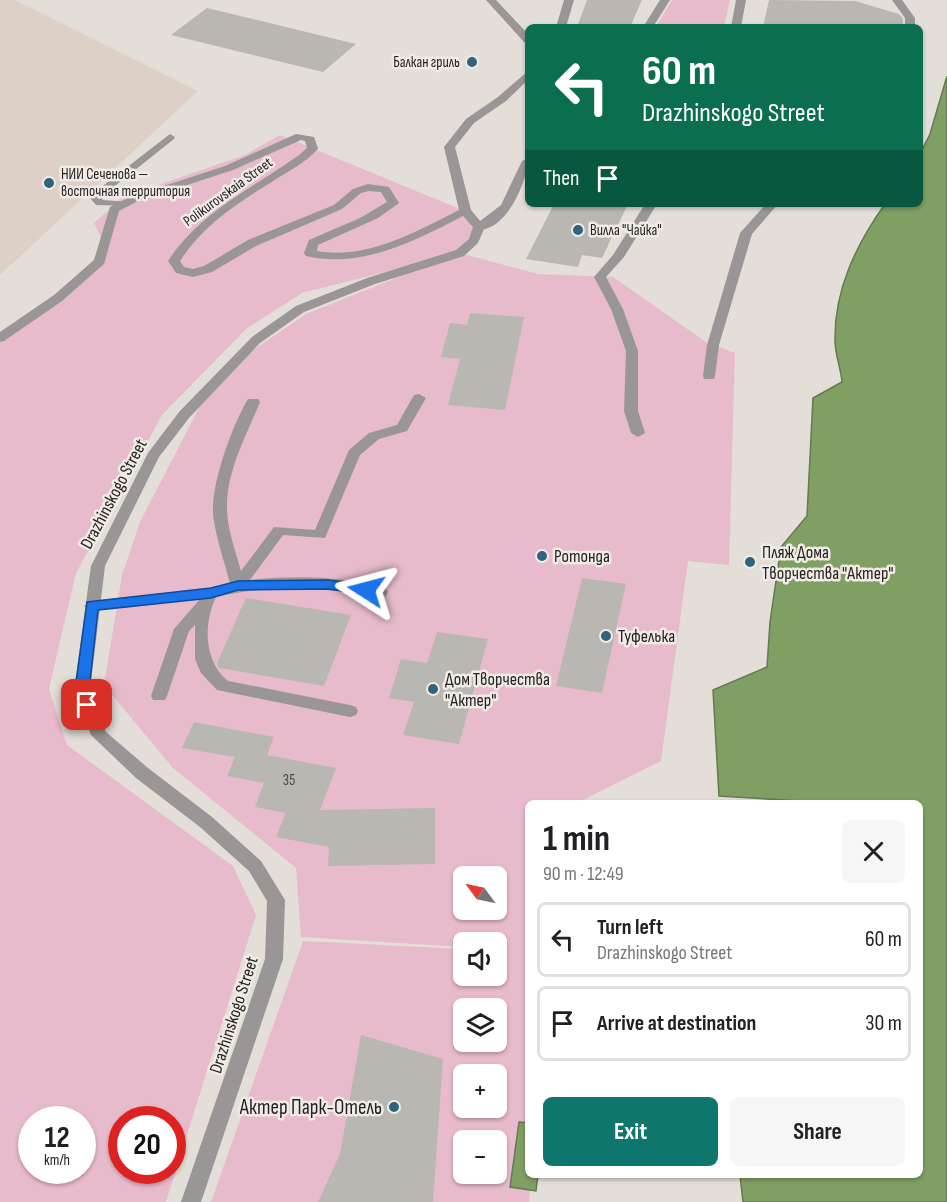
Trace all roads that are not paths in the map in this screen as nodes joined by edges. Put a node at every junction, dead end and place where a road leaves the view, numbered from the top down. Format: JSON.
{"nodes":[{"id":1,"x":491,"y":0,"type":"edge"},
{"id":2,"x":569,"y":0,"type":"edge"},
{"id":3,"x":665,"y":0,"type":"edge"},
{"id":4,"x":741,"y":0,"type":"edge"},
{"id":5,"x":897,"y":0,"type":"edge"},
{"id":6,"x":562,"y":24,"type":"edge"},
{"id":7,"x":650,"y":24,"type":"edge"},
{"id":8,"x":737,"y":24,"type":"edge"},
{"id":9,"x":910,"y":24,"type":"edge"},
{"id":10,"x":525,"y":37,"type":"edge"},
{"id":11,"x":525,"y":77,"type":"edge"},
{"id":12,"x":170,"y":136,"type":"dead end"},
{"id":13,"x":525,"y":168,"type":"edge"},
{"id":14,"x":124,"y":204,"type":"junction"},
{"id":15,"x":649,"y":207,"type":"edge"},
{"id":16,"x":769,"y":207,"type":"edge"},
{"id":17,"x":465,"y":211,"type":"junction"},
{"id":18,"x":479,"y":227,"type":"junction"},
{"id":19,"x":0,"y":338,"type":"edge"},
{"id":20,"x":709,"y":376,"type":"dead end"},
{"id":21,"x":419,"y":398,"type":"dead end"},
{"id":22,"x":253,"y":402,"type":"dead end"},
{"id":23,"x":638,"y":433,"type":"dead end"},
{"id":24,"x":238,"y":586,"type":"junction"},
{"id":25,"x":381,"y":592,"type":"dead end"},
{"id":26,"x":208,"y":598,"type":"junction"},
{"id":27,"x":92,"y":606,"type":"junction"},
{"id":28,"x":159,"y":696,"type":"dead end"},
{"id":29,"x":350,"y":711,"type":"dead end"},
{"id":30,"x":191,"y":1202,"type":"edge"}],
"edges":[{"from":1,"to":10,"type":"street"},
{"from":2,"to":6,"type":"street"},
{"from":3,"to":7,"type":"street"},
{"from":4,"to":8,"type":"street"},
{"from":5,"to":9,"type":"street"},
{"from":11,"to":17,"type":"street"},
{"from":12,"to":14,"type":"street"},
{"from":13,"to":18,"type":"street"},
{"from":14,"to":17,"type":"street","name":"Polikurovskaia Street"},
{"from":14,"to":19,"type":"street"},
{"from":15,"to":23,"type":"street"},
{"from":16,"to":20,"type":"street"},
{"from":17,"to":18,"type":"street"},
{"from":18,"to":27,"type":"street","name":"Drazhinskogo Street"},
{"from":21,"to":24,"type":"street"},
{"from":22,"to":24,"type":"street"},
{"from":24,"to":25,"type":"street"},
{"from":24,"to":26,"type":"street"},
{"from":26,"to":27,"type":"street"},
{"from":26,"to":28,"type":"street"},
{"from":26,"to":29,"type":"street"},
{"from":27,"to":30,"type":"street","name":"Drazhinskogo Street"}]}
